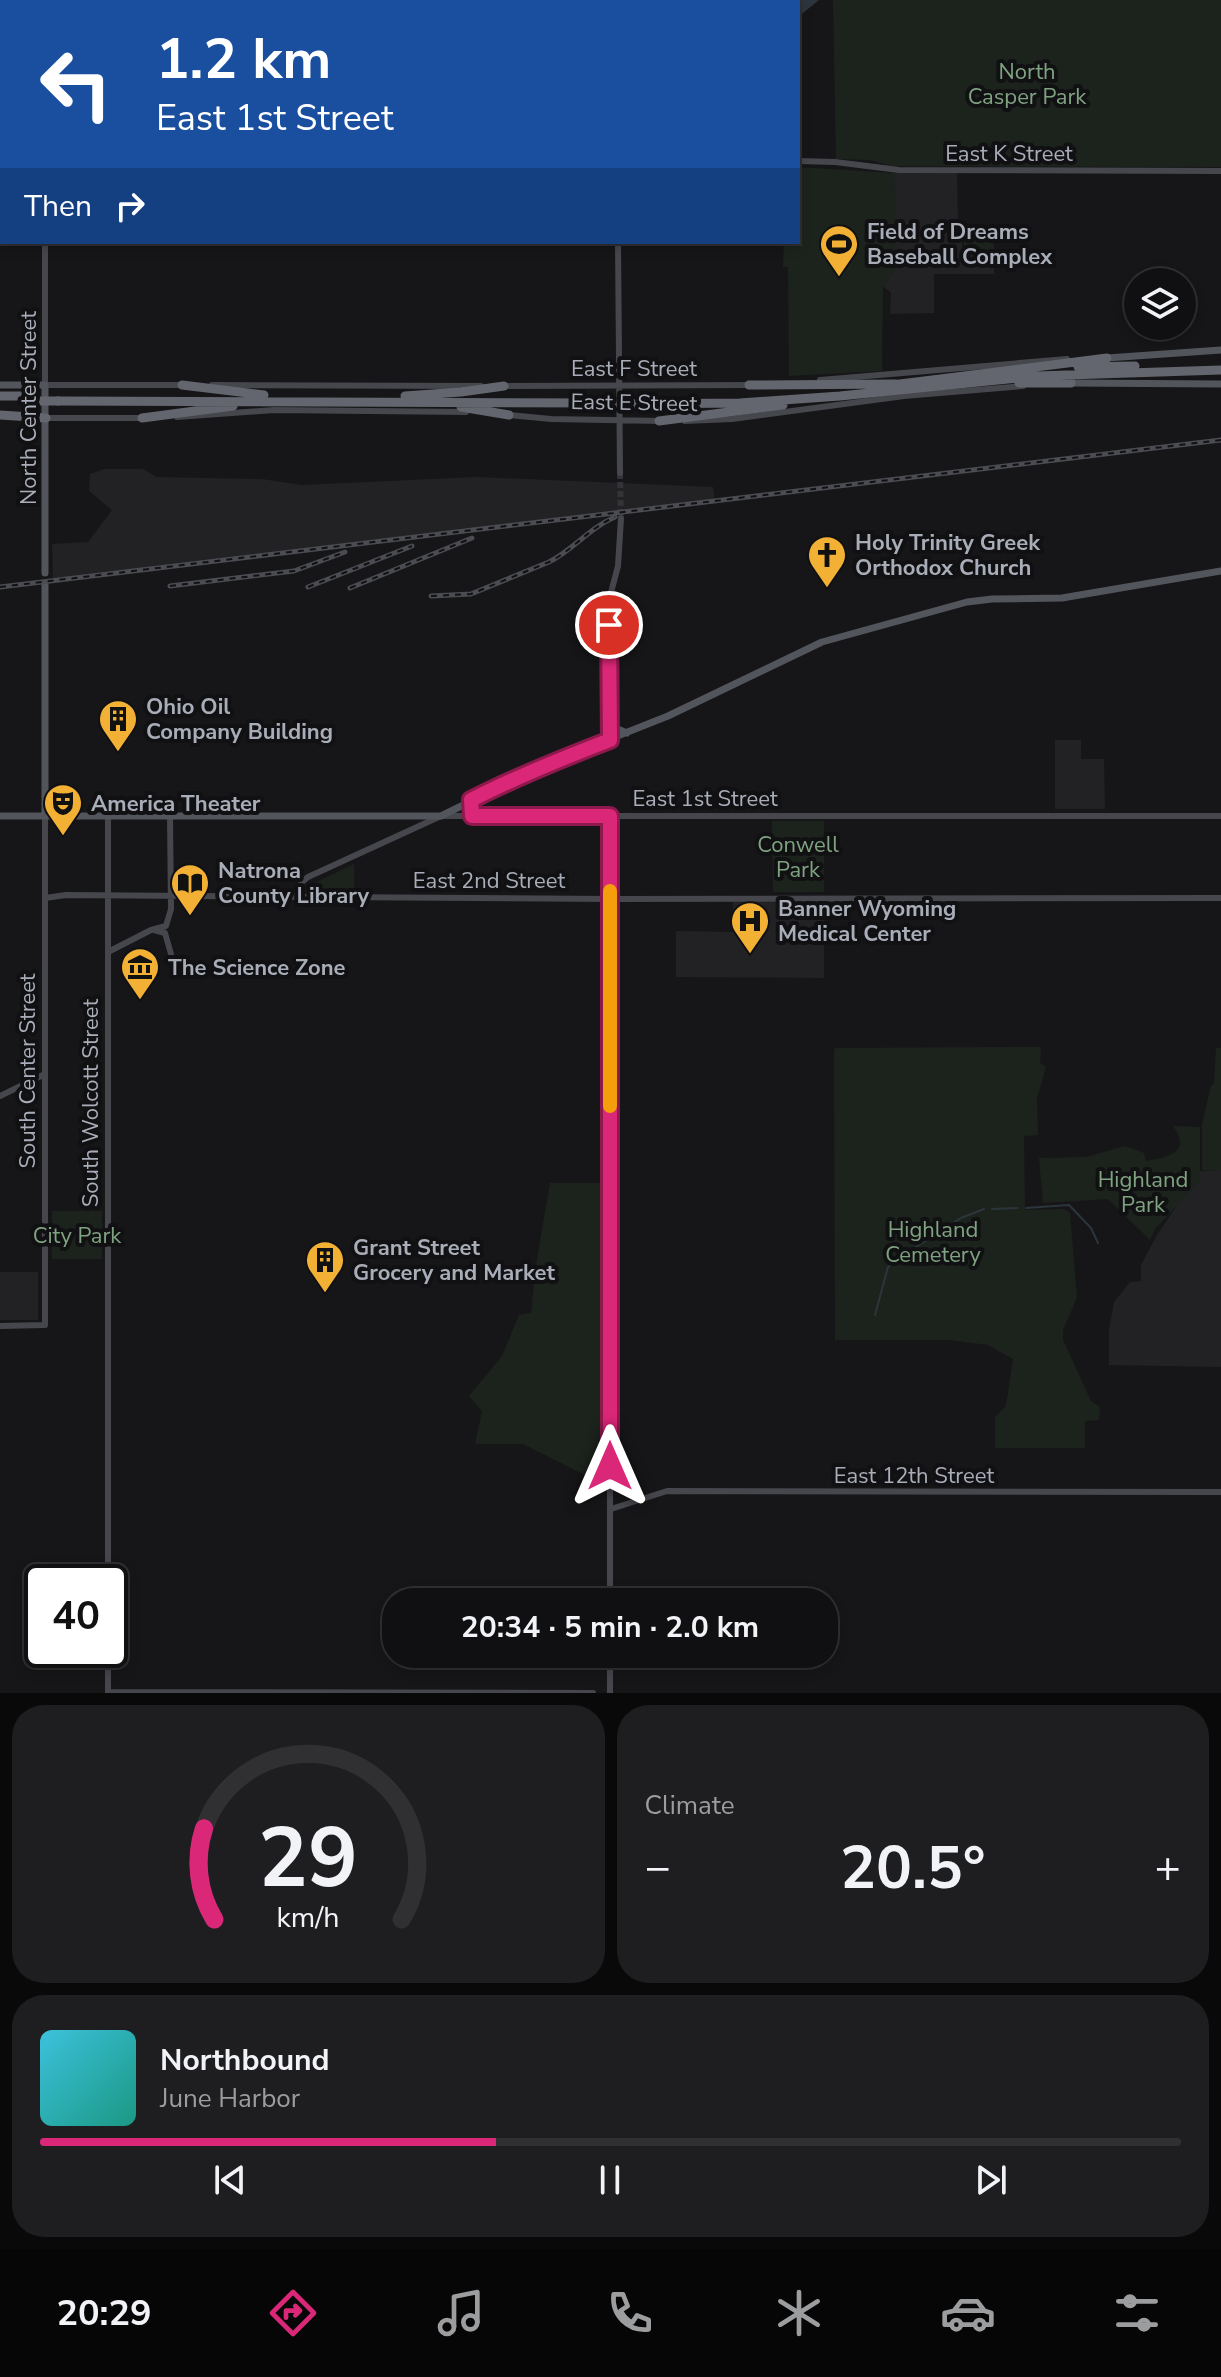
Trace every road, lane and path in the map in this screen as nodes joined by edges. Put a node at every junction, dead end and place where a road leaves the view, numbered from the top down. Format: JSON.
{"nodes":[{"id":1,"x":800,"y":161,"type":"edge"},
{"id":2,"x":1221,"y":171,"type":"edge"},
{"id":3,"x":45,"y":244,"type":"edge"},
{"id":4,"x":618,"y":244,"type":"edge"},
{"id":5,"x":1221,"y":350,"type":"edge"},
{"id":6,"x":1107,"y":358,"type":"junction"},
{"id":7,"x":1221,"y":367,"type":"edge"},
{"id":8,"x":1003,"y":371,"type":"junction"},
{"id":9,"x":975,"y":382,"type":"junction"},
{"id":10,"x":1071,"y":383,"type":"junction"},
{"id":11,"x":903,"y":384,"type":"junction"},
{"id":12,"x":1221,"y":384,"type":"edge"},
{"id":13,"x":0,"y":385,"type":"edge"},
{"id":14,"x":45,"y":385,"type":"junction"},
{"id":15,"x":182,"y":385,"type":"junction"},
{"id":16,"x":749,"y":385,"type":"junction"},
{"id":17,"x":504,"y":386,"type":"junction"},
{"id":18,"x":619,"y":387,"type":"junction"},
{"id":19,"x":840,"y":396,"type":"junction"},
{"id":20,"x":267,"y":398,"type":"junction"},
{"id":21,"x":0,"y":399,"type":"edge"},
{"id":22,"x":405,"y":399,"type":"junction"},
{"id":23,"x":632,"y":401,"type":"junction"},
{"id":24,"x":0,"y":415,"type":"edge"},
{"id":25,"x":509,"y":415,"type":"junction"},
{"id":26,"x":46,"y":418,"type":"junction"},
{"id":27,"x":142,"y":418,"type":"junction"},
{"id":28,"x":619,"y":421,"type":"junction"},
{"id":29,"x":659,"y":421,"type":"junction"},
{"id":30,"x":620,"y":473,"type":"tunnel mouth"},
{"id":31,"x":621,"y":518,"type":"tunnel mouth"},
{"id":32,"x":1221,"y":571,"type":"edge"},
{"id":33,"x":45,"y":573,"type":"dead end"},
{"id":34,"x":45,"y":585,"type":"dead end"},
{"id":35,"x":610,"y":718,"type":"junction"},
{"id":36,"x":627,"y":733,"type":"junction"},
{"id":37,"x":610,"y":740,"type":"junction"},
{"id":38,"x":471,"y":800,"type":"junction"},
{"id":39,"x":0,"y":816,"type":"edge"},
{"id":40,"x":45,"y":816,"type":"junction"},
{"id":41,"x":108,"y":816,"type":"junction"},
{"id":42,"x":170,"y":816,"type":"junction"},
{"id":43,"x":441,"y":816,"type":"junction"},
{"id":44,"x":472,"y":816,"type":"junction"},
{"id":45,"x":610,"y":816,"type":"junction"},
{"id":46,"x":1221,"y":816,"type":"edge"},
{"id":47,"x":108,"y":896,"type":"junction"},
{"id":48,"x":171,"y":897,"type":"junction"},
{"id":49,"x":295,"y":897,"type":"junction"},
{"id":50,"x":45,"y":898,"type":"junction"},
{"id":51,"x":1221,"y":898,"type":"edge"},
{"id":52,"x":610,"y":899,"type":"junction"},
{"id":53,"x":151,"y":930,"type":"junction"},
{"id":54,"x":108,"y":952,"type":"junction"},
{"id":55,"x":171,"y":954,"type":"dead end"},
{"id":56,"x":45,"y":1074,"type":"junction"},
{"id":57,"x":0,"y":1096,"type":"edge"},
{"id":58,"x":0,"y":1326,"type":"edge"},
{"id":59,"x":1221,"y":1492,"type":"edge"},
{"id":60,"x":628,"y":1504,"type":"junction"},
{"id":61,"x":611,"y":1509,"type":"junction"},
{"id":62,"x":611,"y":1525,"type":"junction"},
{"id":63,"x":108,"y":1564,"type":"edge"},
{"id":64,"x":610,"y":1588,"type":"edge"},
{"id":65,"x":108,"y":1668,"type":"edge"},
{"id":66,"x":610,"y":1668,"type":"edge"},
{"id":67,"x":610,"y":1690,"type":"edge"},
{"id":68,"x":108,"y":1692,"type":"edge"},
{"id":69,"x":396,"y":1692,"type":"edge"},
{"id":70,"x":179,"y":1693,"type":"edge"},
{"id":71,"x":594,"y":1693,"type":"edge"}],
"edges":[{"from":1,"to":2,"type":"main road","name":"East K Street"},
{"from":3,"to":14,"type":"main road","name":"North Center Street"},
{"from":4,"to":18,"type":"main road"},
{"from":5,"to":6,"type":"main road","name":"East F Street"},
{"from":6,"to":8,"type":"highway"},
{"from":6,"to":16,"type":"main road","name":"East F Street"},
{"from":7,"to":8,"type":"highway"},
{"from":7,"to":9,"type":"highway"},
{"from":8,"to":11,"type":"highway"},
{"from":9,"to":10,"type":"highway"},
{"from":9,"to":19,"type":"highway"},
{"from":10,"to":12,"type":"main road","name":"East E Street"},
{"from":10,"to":29,"type":"main road","name":"East E Street"},
{"from":11,"to":16,"type":"highway"},
{"from":11,"to":23,"type":"highway"},
{"from":13,"to":14,"type":"main road"},
{"from":14,"to":15,"type":"main road","name":"East F Street"},
{"from":14,"to":26,"type":"main road","name":"North Center Street"},
{"from":15,"to":17,"type":"main road","name":"East F Street"},
{"from":15,"to":20,"type":"highway"},
{"from":16,"to":18,"type":"main road","name":"East F Street"},
{"from":17,"to":18,"type":"main road","name":"East F Street"},
{"from":17,"to":22,"type":"highway"},
{"from":18,"to":28,"type":"main road"},
{"from":19,"to":23,"type":"highway"},
{"from":19,"to":29,"type":"highway"},
{"from":20,"to":21,"type":"highway","bridge":true},
{"from":20,"to":22,"type":"highway"},
{"from":20,"to":27,"type":"highway"},
{"from":22,"to":23,"type":"highway","bridge":true},
{"from":22,"to":25,"type":"highway"},
{"from":24,"to":26,"type":"highway"},
{"from":25,"to":27,"type":"main road","name":"East E Street"},
{"from":25,"to":28,"type":"main road","name":"East E Street"},
{"from":26,"to":27,"type":"main road","name":"East E Street"},
{"from":26,"to":33,"type":"main road","name":"North Center Street"},
{"from":28,"to":29,"type":"main road","name":"East E Street"},
{"from":28,"to":30,"type":"main road"},
{"from":31,"to":35,"type":"main road"},
{"from":32,"to":36,"type":"main road"},
{"from":34,"to":40,"type":"main road"},
{"from":35,"to":36,"type":"main road"},
{"from":35,"to":37,"type":"main road"},
{"from":36,"to":37,"type":"main road"},
{"from":37,"to":38,"type":"main road"},
{"from":38,"to":43,"type":"main road"},
{"from":38,"to":44,"type":"main road"},
{"from":39,"to":40,"type":"main road","name":"East 1st Street"},
{"from":40,"to":41,"type":"main road","name":"East 1st Street"},
{"from":40,"to":50,"type":"main road","name":"South Center Street"},
{"from":41,"to":42,"type":"main road","name":"East 1st Street"},
{"from":41,"to":47,"type":"main road","name":"South Wolcott Street"},
{"from":42,"to":43,"type":"main road","name":"East 1st Street"},
{"from":42,"to":48,"type":"main road"},
{"from":43,"to":44,"type":"main road","name":"East 1st Street"},
{"from":43,"to":49,"type":"main road"},
{"from":44,"to":45,"type":"main road","name":"East 1st Street"},
{"from":45,"to":46,"type":"main road","name":"East 1st Street"},
{"from":45,"to":52,"type":"main road"},
{"from":47,"to":48,"type":"main road","name":"East 2nd Street"},
{"from":47,"to":50,"type":"main road","name":"East 2nd Street"},
{"from":47,"to":54,"type":"main road","name":"South Wolcott Street"},
{"from":48,"to":49,"type":"main road","name":"East 2nd Street"},
{"from":48,"to":53,"type":"main road"},
{"from":49,"to":52,"type":"main road","name":"East 2nd Street"},
{"from":50,"to":56,"type":"main road","name":"South Center Street"},
{"from":51,"to":52,"type":"main road","name":"East 2nd Street"},
{"from":52,"to":61,"type":"main road"},
{"from":53,"to":54,"type":"main road"},
{"from":53,"to":55,"type":"main road"},
{"from":54,"to":63,"type":"main road","name":"South Wolcott Street"},
{"from":56,"to":57,"type":"main road"},
{"from":56,"to":58,"type":"main road","name":"South Center Street"},
{"from":59,"to":60,"type":"main road","name":"East 12th Street"},
{"from":60,"to":61,"type":"main road","name":"East 12th Street"},
{"from":60,"to":62,"type":"main road"},
{"from":61,"to":62,"type":"main road"},
{"from":62,"to":64,"type":"main road"},
{"from":65,"to":68,"type":"main road"},
{"from":66,"to":67,"type":"main road"},
{"from":67,"to":71,"type":"main road"},
{"from":68,"to":70,"type":"main road"},
{"from":69,"to":70,"type":"main road"},
{"from":69,"to":71,"type":"main road"}]}
